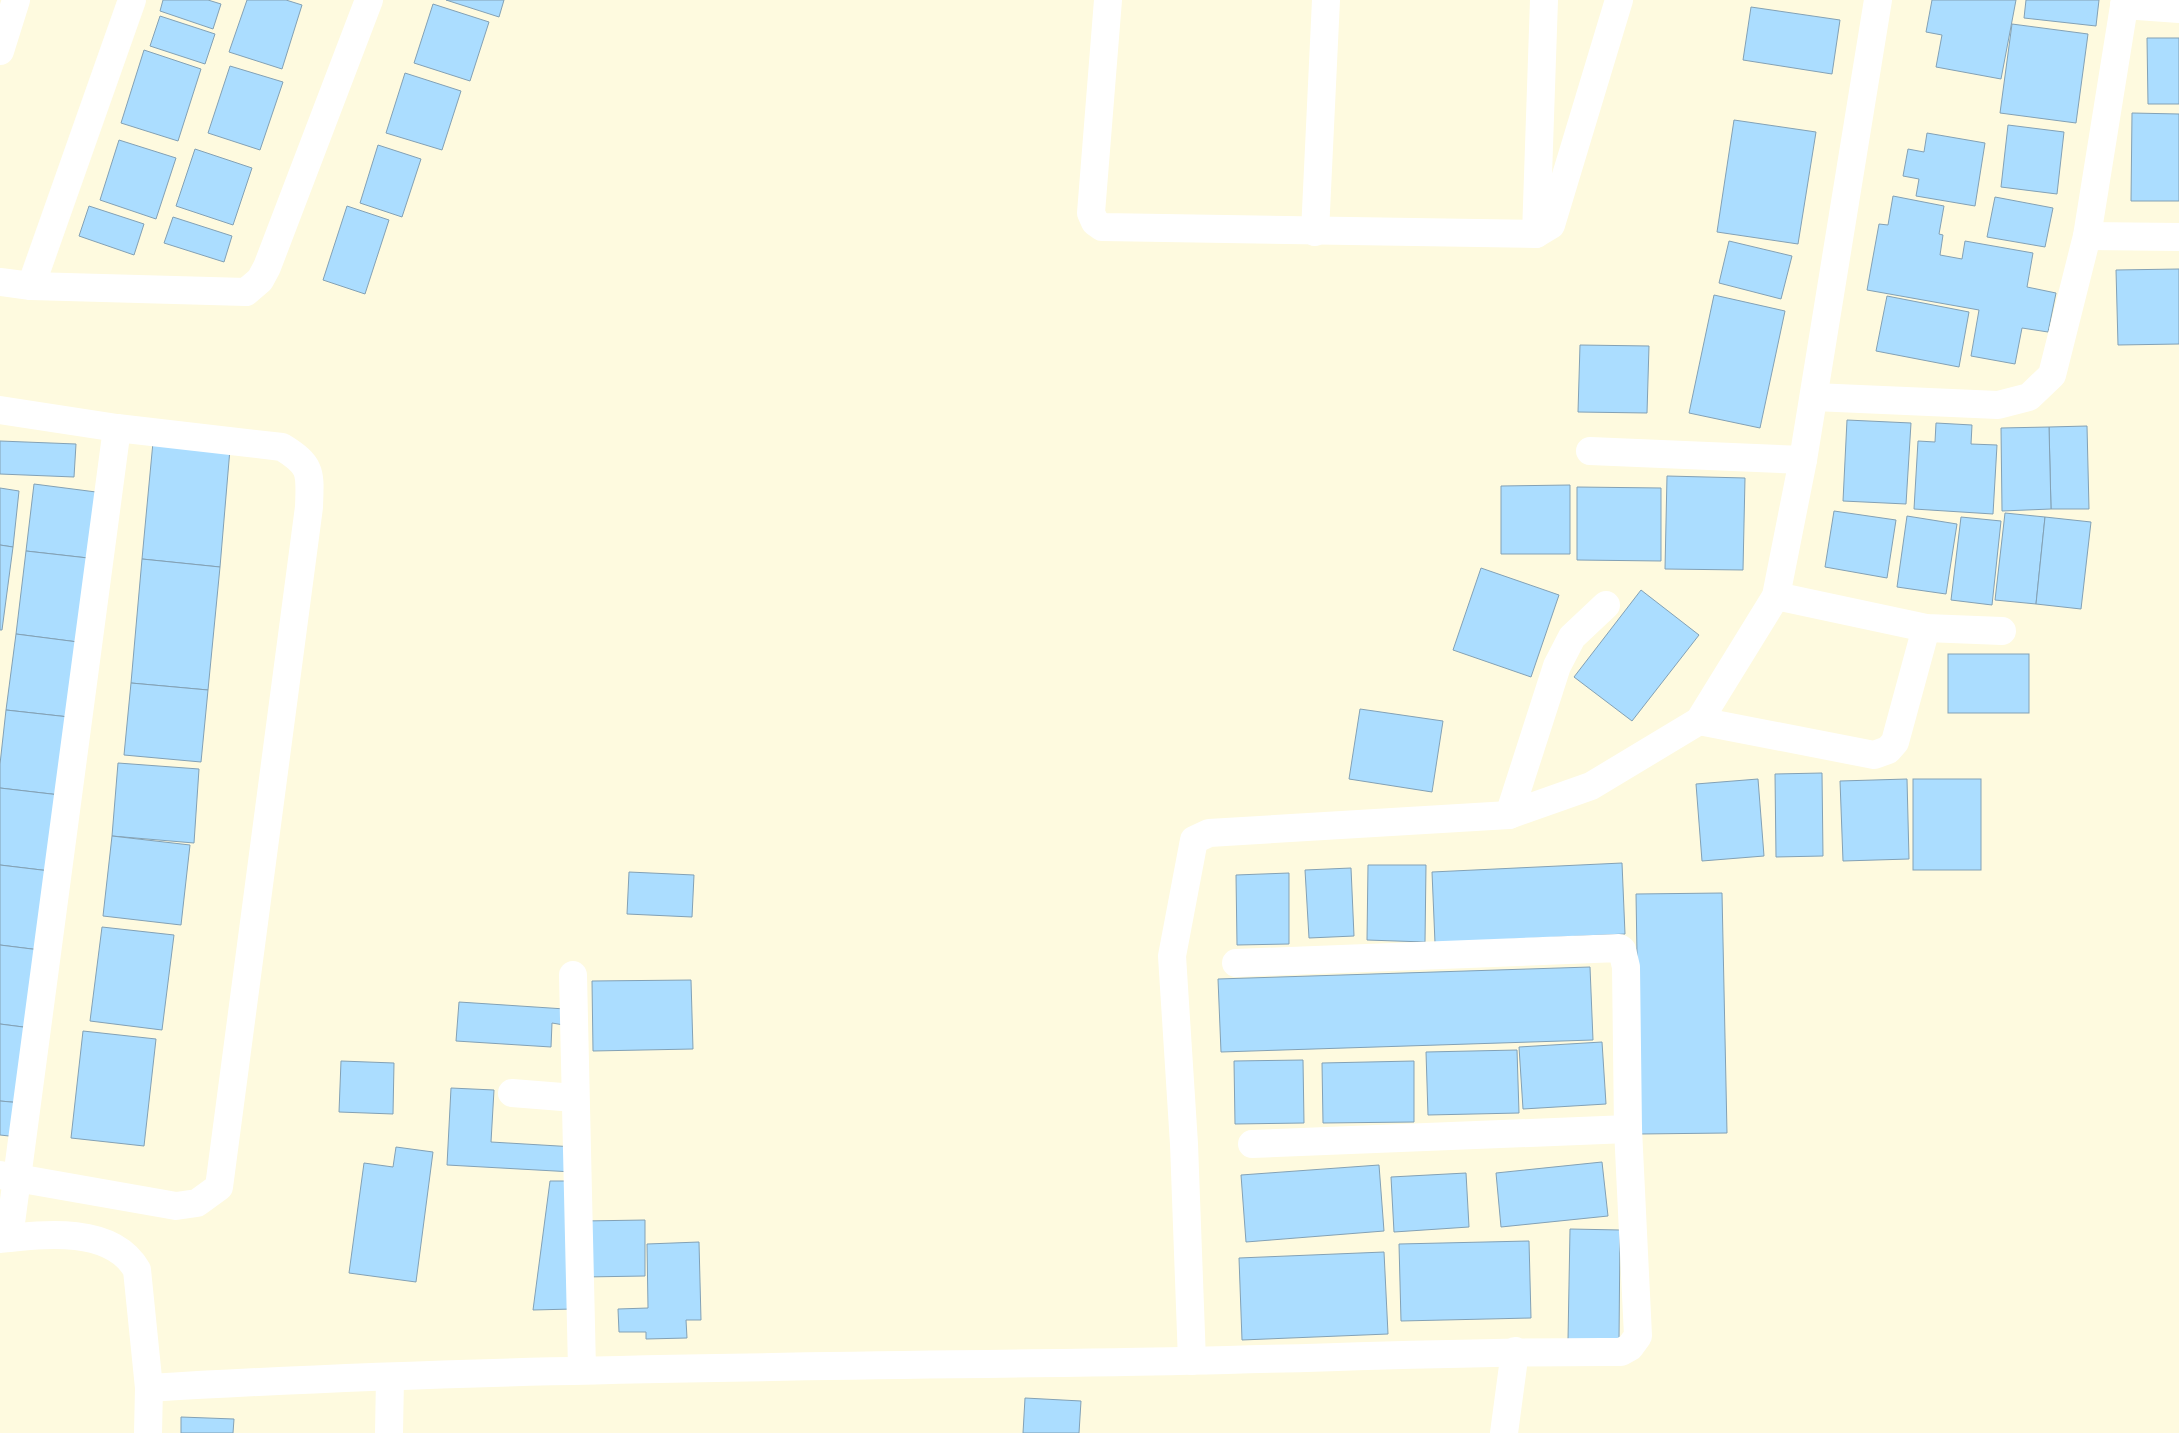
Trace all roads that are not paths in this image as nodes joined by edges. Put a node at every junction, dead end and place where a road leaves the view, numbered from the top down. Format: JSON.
{"nodes":[{"id":1,"x":16,"y":0,"type":"edge"},
{"id":2,"x":132,"y":0,"type":"edge"},
{"id":3,"x":369,"y":0,"type":"edge"},
{"id":4,"x":1108,"y":0,"type":"edge"},
{"id":5,"x":1326,"y":0,"type":"edge"},
{"id":6,"x":1544,"y":0,"type":"edge"},
{"id":7,"x":1619,"y":0,"type":"edge"},
{"id":8,"x":1878,"y":0,"type":"edge"},
{"id":9,"x":2125,"y":3,"type":"edge"},
{"id":10,"x":2179,"y":9,"type":"edge"},
{"id":11,"x":0,"y":51,"type":"edge"},
{"id":12,"x":1315,"y":232,"type":"junction"},
{"id":13,"x":1536,"y":234,"type":"junction"},
{"id":14,"x":2087,"y":236,"type":"junction"},
{"id":15,"x":2179,"y":237,"type":"edge"},
{"id":16,"x":0,"y":282,"type":"edge"},
{"id":17,"x":30,"y":286,"type":"junction"},
{"id":18,"x":1814,"y":398,"type":"junction"},
{"id":19,"x":0,"y":410,"type":"edge"},
{"id":20,"x":117,"y":428,"type":"junction"},
{"id":21,"x":1590,"y":451,"type":"dead end"},
{"id":22,"x":1803,"y":460,"type":"junction"},
{"id":23,"x":1776,"y":596,"type":"junction"},
{"id":24,"x":1606,"y":605,"type":"dead end"},
{"id":25,"x":1926,"y":628,"type":"junction"},
{"id":26,"x":2002,"y":631,"type":"dead end"},
{"id":27,"x":1699,"y":721,"type":"junction"},
{"id":28,"x":1509,"y":816,"type":"junction"},
{"id":29,"x":1236,"y":963,"type":"dead end"},
{"id":30,"x":573,"y":975,"type":"dead end"},
{"id":31,"x":512,"y":1093,"type":"dead end"},
{"id":32,"x":575,"y":1098,"type":"junction"},
{"id":33,"x":1628,"y":1129,"type":"junction"},
{"id":34,"x":1252,"y":1144,"type":"dead end"},
{"id":35,"x":8,"y":1176,"type":"edge"},
{"id":36,"x":4,"y":1238,"type":"edge"},
{"id":37,"x":1515,"y":1351,"type":"junction"},
{"id":38,"x":1192,"y":1361,"type":"junction"},
{"id":39,"x":582,"y":1369,"type":"junction"},
{"id":40,"x":390,"y":1377,"type":"junction"},
{"id":41,"x":148,"y":1388,"type":"junction"},
{"id":42,"x":148,"y":1433,"type":"edge"},
{"id":43,"x":389,"y":1433,"type":"edge"},
{"id":44,"x":1504,"y":1433,"type":"edge"}],
"edges":[{"from":1,"to":11,"type":"street"},
{"from":2,"to":17,"type":"street"},
{"from":3,"to":17,"type":"street"},
{"from":4,"to":12,"type":"street"},
{"from":5,"to":12,"type":"street"},
{"from":6,"to":13,"type":"street"},
{"from":7,"to":13,"type":"street"},
{"from":8,"to":18,"type":"street"},
{"from":9,"to":10,"type":"street"},
{"from":9,"to":14,"type":"street"},
{"from":12,"to":13,"type":"street"},
{"from":14,"to":15,"type":"street"},
{"from":14,"to":18,"type":"street"},
{"from":16,"to":17,"type":"street"},
{"from":18,"to":22,"type":"street"},
{"from":19,"to":20,"type":"street"},
{"from":20,"to":35,"type":"street"},
{"from":20,"to":35,"type":"street"},
{"from":21,"to":22,"type":"street"},
{"from":22,"to":23,"type":"street"},
{"from":23,"to":25,"type":"street"},
{"from":23,"to":27,"type":"street"},
{"from":24,"to":28,"type":"street"},
{"from":25,"to":26,"type":"street"},
{"from":25,"to":27,"type":"street"},
{"from":27,"to":28,"type":"street"},
{"from":28,"to":38,"type":"street"},
{"from":29,"to":33,"type":"street"},
{"from":30,"to":32,"type":"street"},
{"from":31,"to":32,"type":"street"},
{"from":32,"to":39,"type":"street"},
{"from":33,"to":34,"type":"street"},
{"from":33,"to":37,"type":"street"},
{"from":35,"to":36,"type":"street"},
{"from":36,"to":41,"type":"street"},
{"from":37,"to":38,"type":"street"},
{"from":37,"to":44,"type":"street"},
{"from":38,"to":39,"type":"street"},
{"from":39,"to":40,"type":"street"},
{"from":40,"to":41,"type":"street"},
{"from":40,"to":43,"type":"street"},
{"from":41,"to":42,"type":"street"}]}
